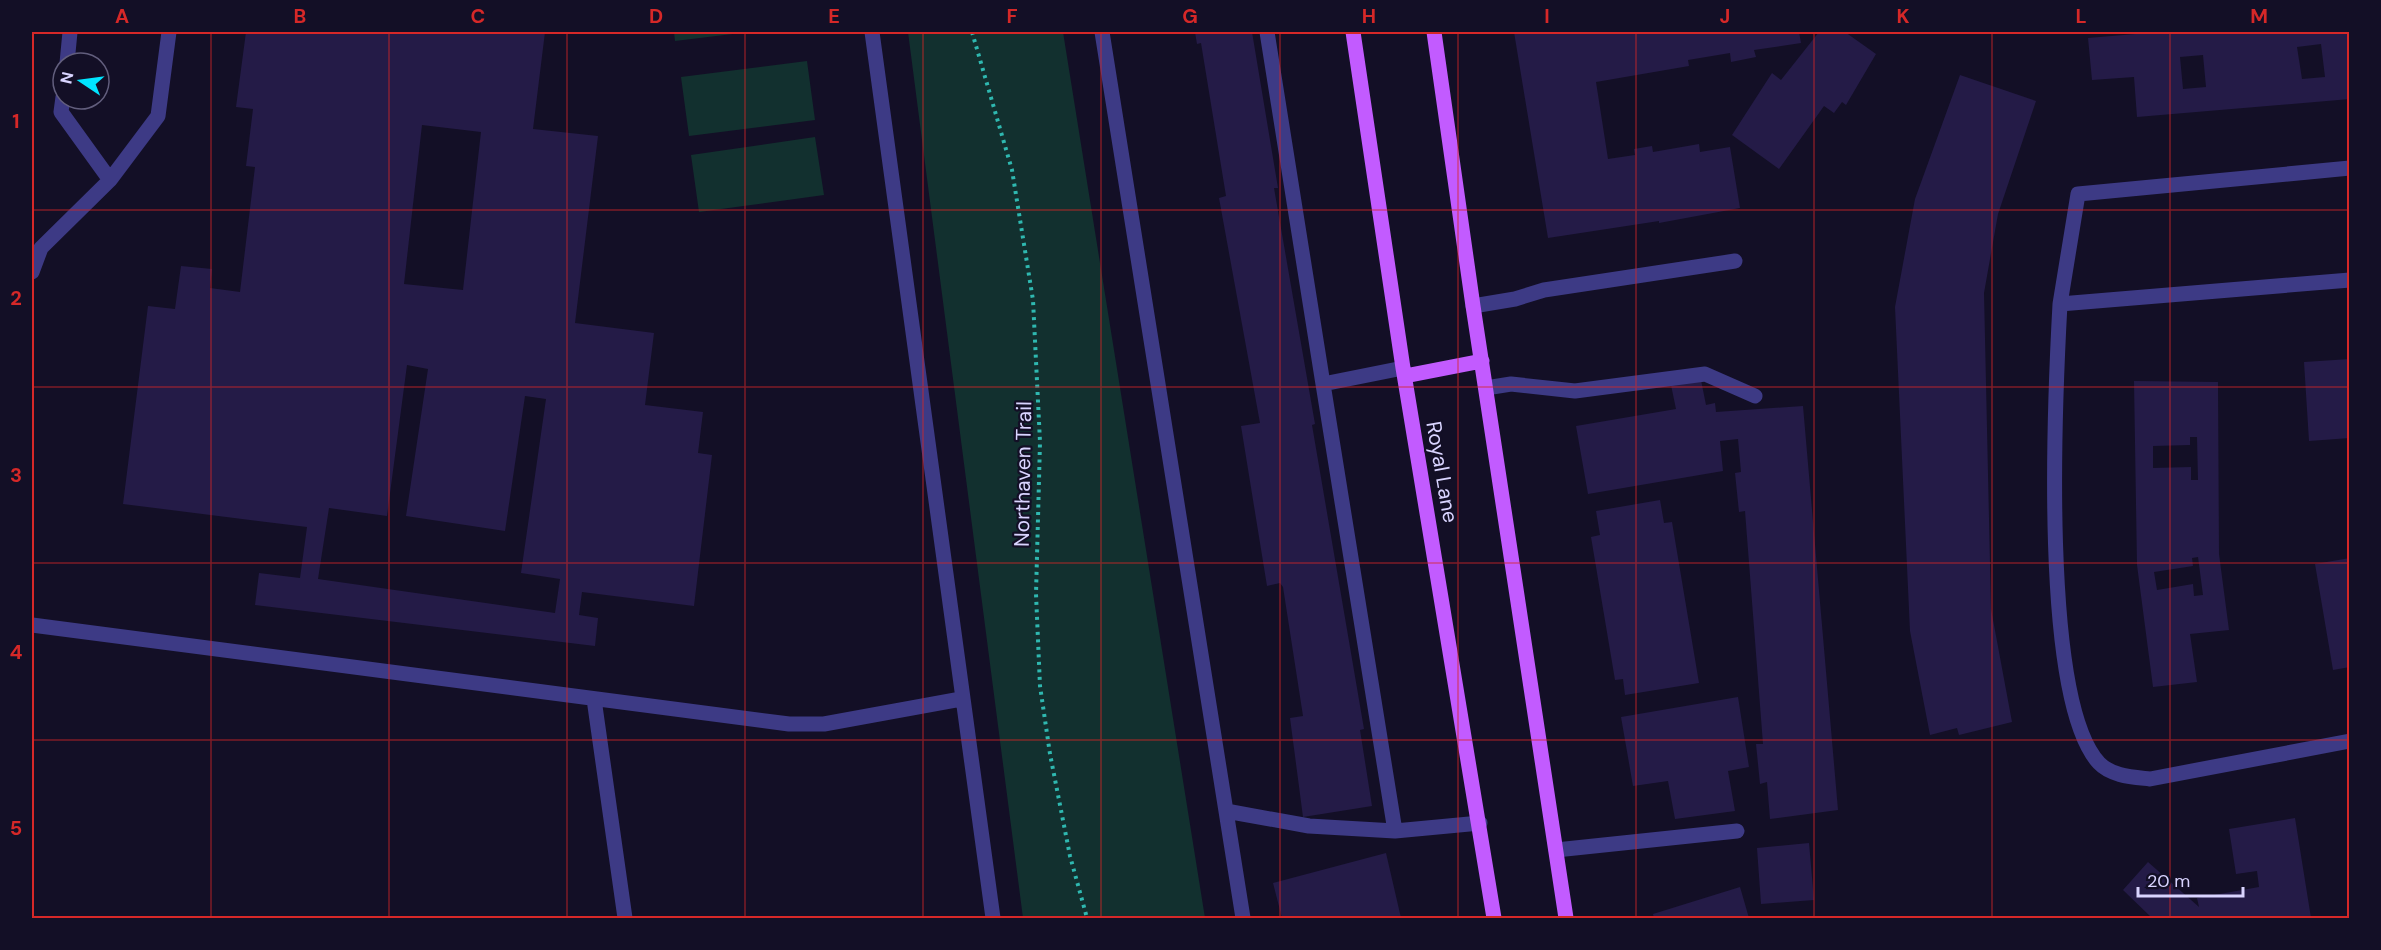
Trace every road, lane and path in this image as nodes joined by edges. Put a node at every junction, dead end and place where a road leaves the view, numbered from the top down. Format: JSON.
{"nodes":[{"id":1,"x":70,"y":32,"type":"edge"},
{"id":2,"x":169,"y":32,"type":"edge"},
{"id":3,"x":872,"y":32,"type":"edge"},
{"id":4,"x":972,"y":32,"type":"edge"},
{"id":5,"x":1101,"y":32,"type":"edge"},
{"id":6,"x":1267,"y":32,"type":"edge"},
{"id":7,"x":1353,"y":32,"type":"edge"},
{"id":8,"x":1434,"y":32,"type":"edge"},
{"id":9,"x":68,"y":51,"type":"edge"},
{"id":10,"x":61,"y":111,"type":"edge"},
{"id":11,"x":2349,"y":168,"type":"edge"},
{"id":12,"x":110,"y":180,"type":"junction"},
{"id":13,"x":1735,"y":261,"type":"dead end"},
{"id":14,"x":32,"y":272,"type":"edge"},
{"id":15,"x":2349,"y":280,"type":"edge"},
{"id":16,"x":2060,"y":304,"type":"junction"},
{"id":17,"x":1473,"y":306,"type":"junction"},
{"id":18,"x":1482,"y":361,"type":"junction"},
{"id":19,"x":1404,"y":372,"type":"junction"},
{"id":20,"x":1323,"y":384,"type":"junction"},
{"id":21,"x":1486,"y":388,"type":"junction"},
{"id":22,"x":1755,"y":396,"type":"dead end"},
{"id":23,"x":32,"y":626,"type":"edge"},
{"id":24,"x":594,"y":699,"type":"junction"},
{"id":25,"x":961,"y":699,"type":"junction"},
{"id":26,"x":2349,"y":741,"type":"edge"},
{"id":27,"x":1226,"y":811,"type":"junction"},
{"id":28,"x":1480,"y":823,"type":"junction"},
{"id":29,"x":1395,"y":831,"type":"junction"},
{"id":30,"x":1737,"y":831,"type":"dead end"},
{"id":31,"x":1556,"y":850,"type":"junction"},
{"id":32,"x":625,"y":918,"type":"edge"},
{"id":33,"x":993,"y":918,"type":"edge"},
{"id":34,"x":1087,"y":918,"type":"edge"},
{"id":35,"x":1243,"y":918,"type":"edge"},
{"id":36,"x":1494,"y":918,"type":"edge"},
{"id":37,"x":1566,"y":918,"type":"edge"}],
"edges":[{"from":1,"to":9,"type":"lane"},
{"from":2,"to":12,"type":"lane"},
{"from":3,"to":25,"type":"lane"},
{"from":4,"to":34,"type":"path","name":"Northaven Trail"},
{"from":5,"to":27,"type":"lane"},
{"from":6,"to":20,"type":"lane"},
{"from":7,"to":19,"type":"main road","name":"Royal Lane"},
{"from":8,"to":17,"type":"main road"},
{"from":10,"to":12,"type":"lane"},
{"from":11,"to":16,"type":"lane"},
{"from":12,"to":14,"type":"lane"},
{"from":13,"to":17,"type":"lane"},
{"from":15,"to":16,"type":"lane"},
{"from":16,"to":26,"type":"lane"},
{"from":17,"to":18,"type":"main road"},
{"from":18,"to":19,"type":"main road"},
{"from":18,"to":21,"type":"main road"},
{"from":19,"to":20,"type":"lane"},
{"from":19,"to":28,"type":"main road","name":"Royal Lane"},
{"from":20,"to":29,"type":"lane"},
{"from":21,"to":22,"type":"lane"},
{"from":21,"to":31,"type":"main road"},
{"from":23,"to":24,"type":"lane"},
{"from":24,"to":25,"type":"lane"},
{"from":24,"to":32,"type":"lane"},
{"from":25,"to":33,"type":"lane"},
{"from":27,"to":29,"type":"lane"},
{"from":27,"to":35,"type":"lane"},
{"from":28,"to":29,"type":"lane"},
{"from":28,"to":36,"type":"main road","name":"Royal Lane"},
{"from":30,"to":31,"type":"lane"},
{"from":31,"to":37,"type":"main road"}]}
